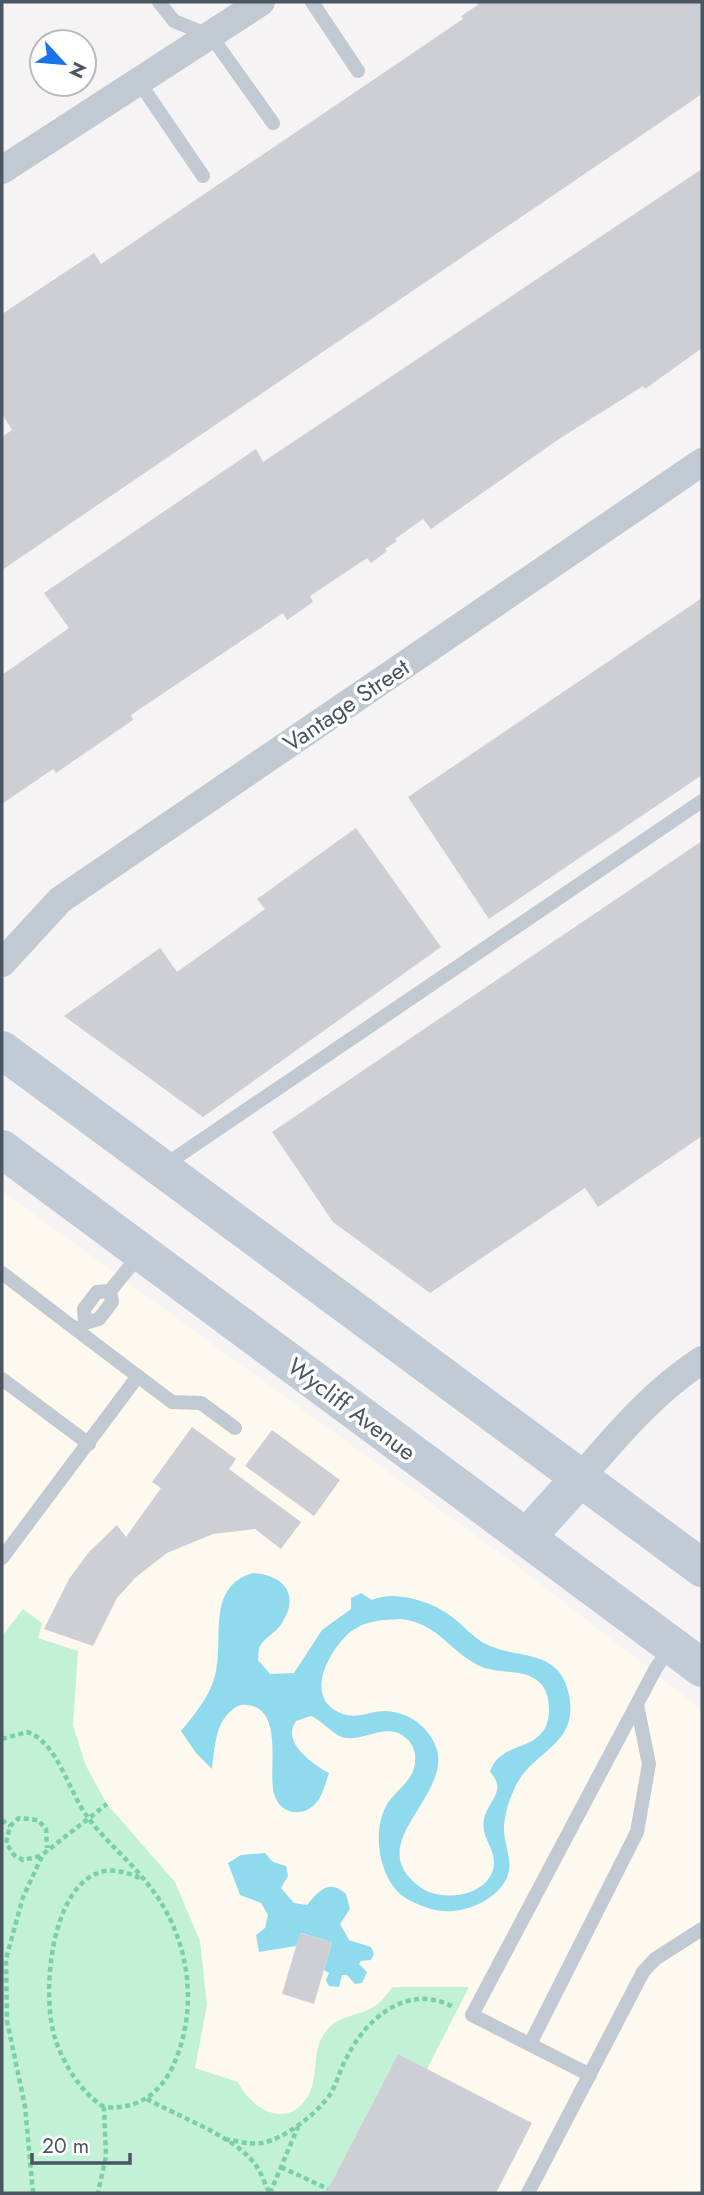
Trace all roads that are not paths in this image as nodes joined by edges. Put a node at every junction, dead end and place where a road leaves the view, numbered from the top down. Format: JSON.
{"nodes":[{"id":1,"x":159,"y":2,"type":"edge"},
{"id":2,"x":261,"y":2,"type":"edge"},
{"id":3,"x":312,"y":2,"type":"edge"},
{"id":4,"x":211,"y":36,"type":"junction"},
{"id":5,"x":358,"y":71,"type":"dead end"},
{"id":6,"x":139,"y":82,"type":"junction"},
{"id":7,"x":273,"y":123,"type":"dead end"},
{"id":8,"x":2,"y":170,"type":"edge"},
{"id":9,"x":203,"y":176,"type":"dead end"},
{"id":10,"x":702,"y":462,"type":"edge"},
{"id":11,"x":702,"y":801,"type":"edge"},
{"id":12,"x":2,"y":963,"type":"edge"},
{"id":13,"x":2,"y":1051,"type":"edge"},
{"id":14,"x":2,"y":1149,"type":"edge"},
{"id":15,"x":161,"y":1168,"type":"junction"},
{"id":16,"x":141,"y":1253,"type":"junction"},
{"id":17,"x":2,"y":1273,"type":"edge"},
{"id":18,"x":81,"y":1327,"type":"junction"},
{"id":19,"x":702,"y":1360,"type":"edge"},
{"id":20,"x":138,"y":1376,"type":"junction"},
{"id":21,"x":2,"y":1380,"type":"edge"},
{"id":22,"x":235,"y":1428,"type":"dead end"},
{"id":23,"x":89,"y":1444,"type":"junction"},
{"id":24,"x":580,"y":1478,"type":"junction"},
{"id":25,"x":526,"y":1538,"type":"junction"},
{"id":26,"x":2,"y":1558,"type":"edge"},
{"id":27,"x":702,"y":1568,"type":"edge"},
{"id":28,"x":672,"y":1646,"type":"junction"},
{"id":29,"x":702,"y":1668,"type":"edge"},
{"id":30,"x":637,"y":1705,"type":"junction"},
{"id":31,"x":702,"y":1929,"type":"edge"},
{"id":32,"x":530,"y":2044,"type":"junction"},
{"id":33,"x":590,"y":2076,"type":"junction"},
{"id":34,"x":528,"y":2193,"type":"edge"}],
"edges":[{"from":1,"to":4,"type":"lane"},
{"from":2,"to":4,"type":"street"},
{"from":3,"to":5,"type":"lane"},
{"from":4,"to":6,"type":"street"},
{"from":4,"to":7,"type":"lane"},
{"from":6,"to":8,"type":"street"},
{"from":6,"to":9,"type":"lane"},
{"from":10,"to":12,"type":"street","name":"Vantage Street"},
{"from":11,"to":15,"type":"lane"},
{"from":13,"to":15,"type":"main road"},
{"from":14,"to":16,"type":"main road","name":"Wycliff Avenue"},
{"from":15,"to":24,"type":"main road"},
{"from":16,"to":18,"type":"lane"},
{"from":16,"to":25,"type":"main road","name":"Wycliff Avenue"},
{"from":17,"to":18,"type":"lane"},
{"from":18,"to":20,"type":"lane"},
{"from":19,"to":24,"type":"street"},
{"from":20,"to":22,"type":"lane"},
{"from":20,"to":23,"type":"lane"},
{"from":21,"to":23,"type":"lane"},
{"from":23,"to":26,"type":"lane"},
{"from":24,"to":25,"type":"main road"},
{"from":24,"to":27,"type":"main road"},
{"from":25,"to":28,"type":"main road","name":"Wycliff Avenue"},
{"from":28,"to":29,"type":"main road","name":"Wycliff Avenue"},
{"from":28,"to":30,"type":"lane"},
{"from":30,"to":32,"type":"lane"},
{"from":30,"to":32,"type":"lane"},
{"from":31,"to":33,"type":"lane"},
{"from":32,"to":33,"type":"lane"},
{"from":33,"to":34,"type":"lane"}]}
